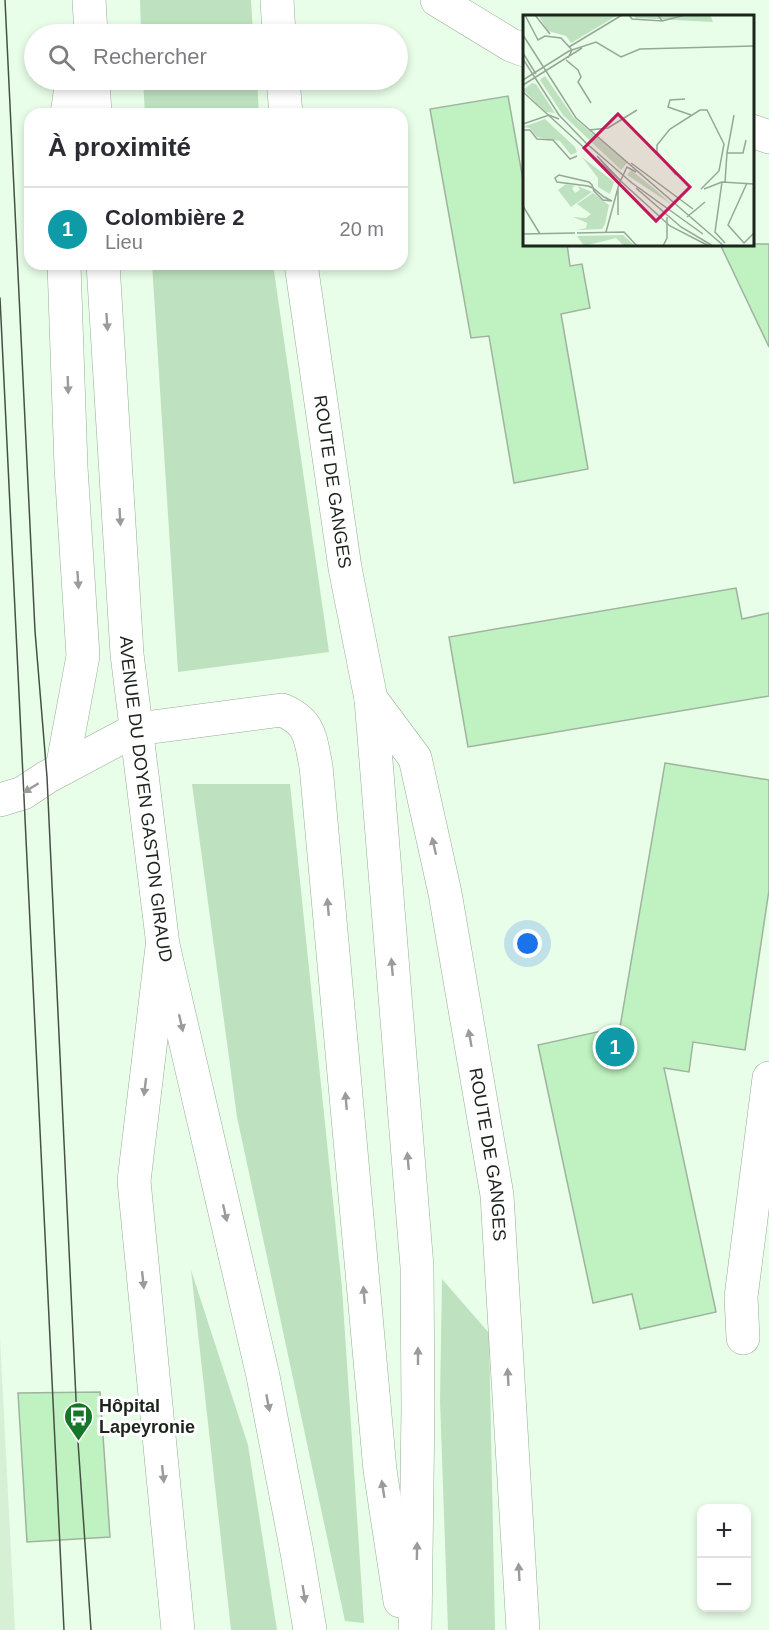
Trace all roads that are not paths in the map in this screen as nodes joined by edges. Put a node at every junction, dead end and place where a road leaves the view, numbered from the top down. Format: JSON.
{"nodes":[{"id":1,"x":82,"y":0,"type":"edge"},
{"id":2,"x":89,"y":0,"type":"edge"},
{"id":3,"x":277,"y":0,"type":"edge"},
{"id":4,"x":437,"y":0,"type":"edge"},
{"id":5,"x":78,"y":24,"type":"edge"},
{"id":6,"x":90,"y":24,"type":"edge"},
{"id":7,"x":278,"y":24,"type":"edge"},
{"id":8,"x":523,"y":49,"type":"edge"},
{"id":9,"x":71,"y":90,"type":"edge"},
{"id":10,"x":94,"y":90,"type":"edge"},
{"id":11,"x":284,"y":90,"type":"edge"},
{"id":12,"x":68,"y":108,"type":"edge"},
{"id":13,"x":95,"y":108,"type":"edge"},
{"id":14,"x":285,"y":108,"type":"edge"},
{"id":15,"x":754,"y":131,"type":"edge"},
{"id":16,"x":769,"y":137,"type":"edge"},
{"id":17,"x":64,"y":270,"type":"edge"},
{"id":18,"x":103,"y":270,"type":"edge"},
{"id":19,"x":302,"y":270,"type":"edge"},
{"id":20,"x":371,"y":699,"type":"junction"},
{"id":21,"x":137,"y":729,"type":"junction"},
{"id":22,"x":62,"y":769,"type":"junction"},
{"id":23,"x":0,"y":800,"type":"edge"},
{"id":24,"x":163,"y":945,"type":"junction"},
{"id":25,"x":769,"y":1078,"type":"edge"},
{"id":26,"x":743,"y":1338,"type":"dead end"},
{"id":27,"x":177,"y":1627,"type":"edge"},
{"id":28,"x":310,"y":1630,"type":"edge"},
{"id":29,"x":405,"y":1630,"type":"edge"},
{"id":30,"x":415,"y":1630,"type":"edge"},
{"id":31,"x":523,"y":1630,"type":"edge"}],
"edges":[{"from":1,"to":5,"type":"main road"},
{"from":2,"to":6,"type":"main road"},
{"from":3,"to":7,"type":"main road"},
{"from":4,"to":8,"type":"main road"},
{"from":9,"to":12,"type":"main road"},
{"from":10,"to":13,"type":"main road"},
{"from":11,"to":14,"type":"main road"},
{"from":15,"to":16,"type":"main road"},
{"from":17,"to":22,"type":"main road","one_way":true},
{"from":18,"to":21,"type":"main road","name":"AVENUE DU DOYEN GASTON GIRAUD","one_way":true},
{"from":19,"to":20,"type":"main road","name":"ROUTE DE GANGES"},
{"from":30,"to":20,"type":"main road","name":"ROUTE DE GANGES","one_way":true},
{"from":31,"to":20,"type":"main road","name":"ROUTE DE GANGES","one_way":true},
{"from":21,"to":22,"type":"main road"},
{"from":21,"to":24,"type":"main road","name":"AVENUE DU DOYEN GASTON GIRAUD"},
{"from":29,"to":21,"type":"main road","one_way":true},
{"from":22,"to":23,"type":"main road","one_way":true},
{"from":24,"to":27,"type":"main road","name":"AVENUE DU DOYEN GASTON GIRAUD","one_way":true},
{"from":24,"to":28,"type":"main road","one_way":true},
{"from":25,"to":26,"type":"main road"}]}
